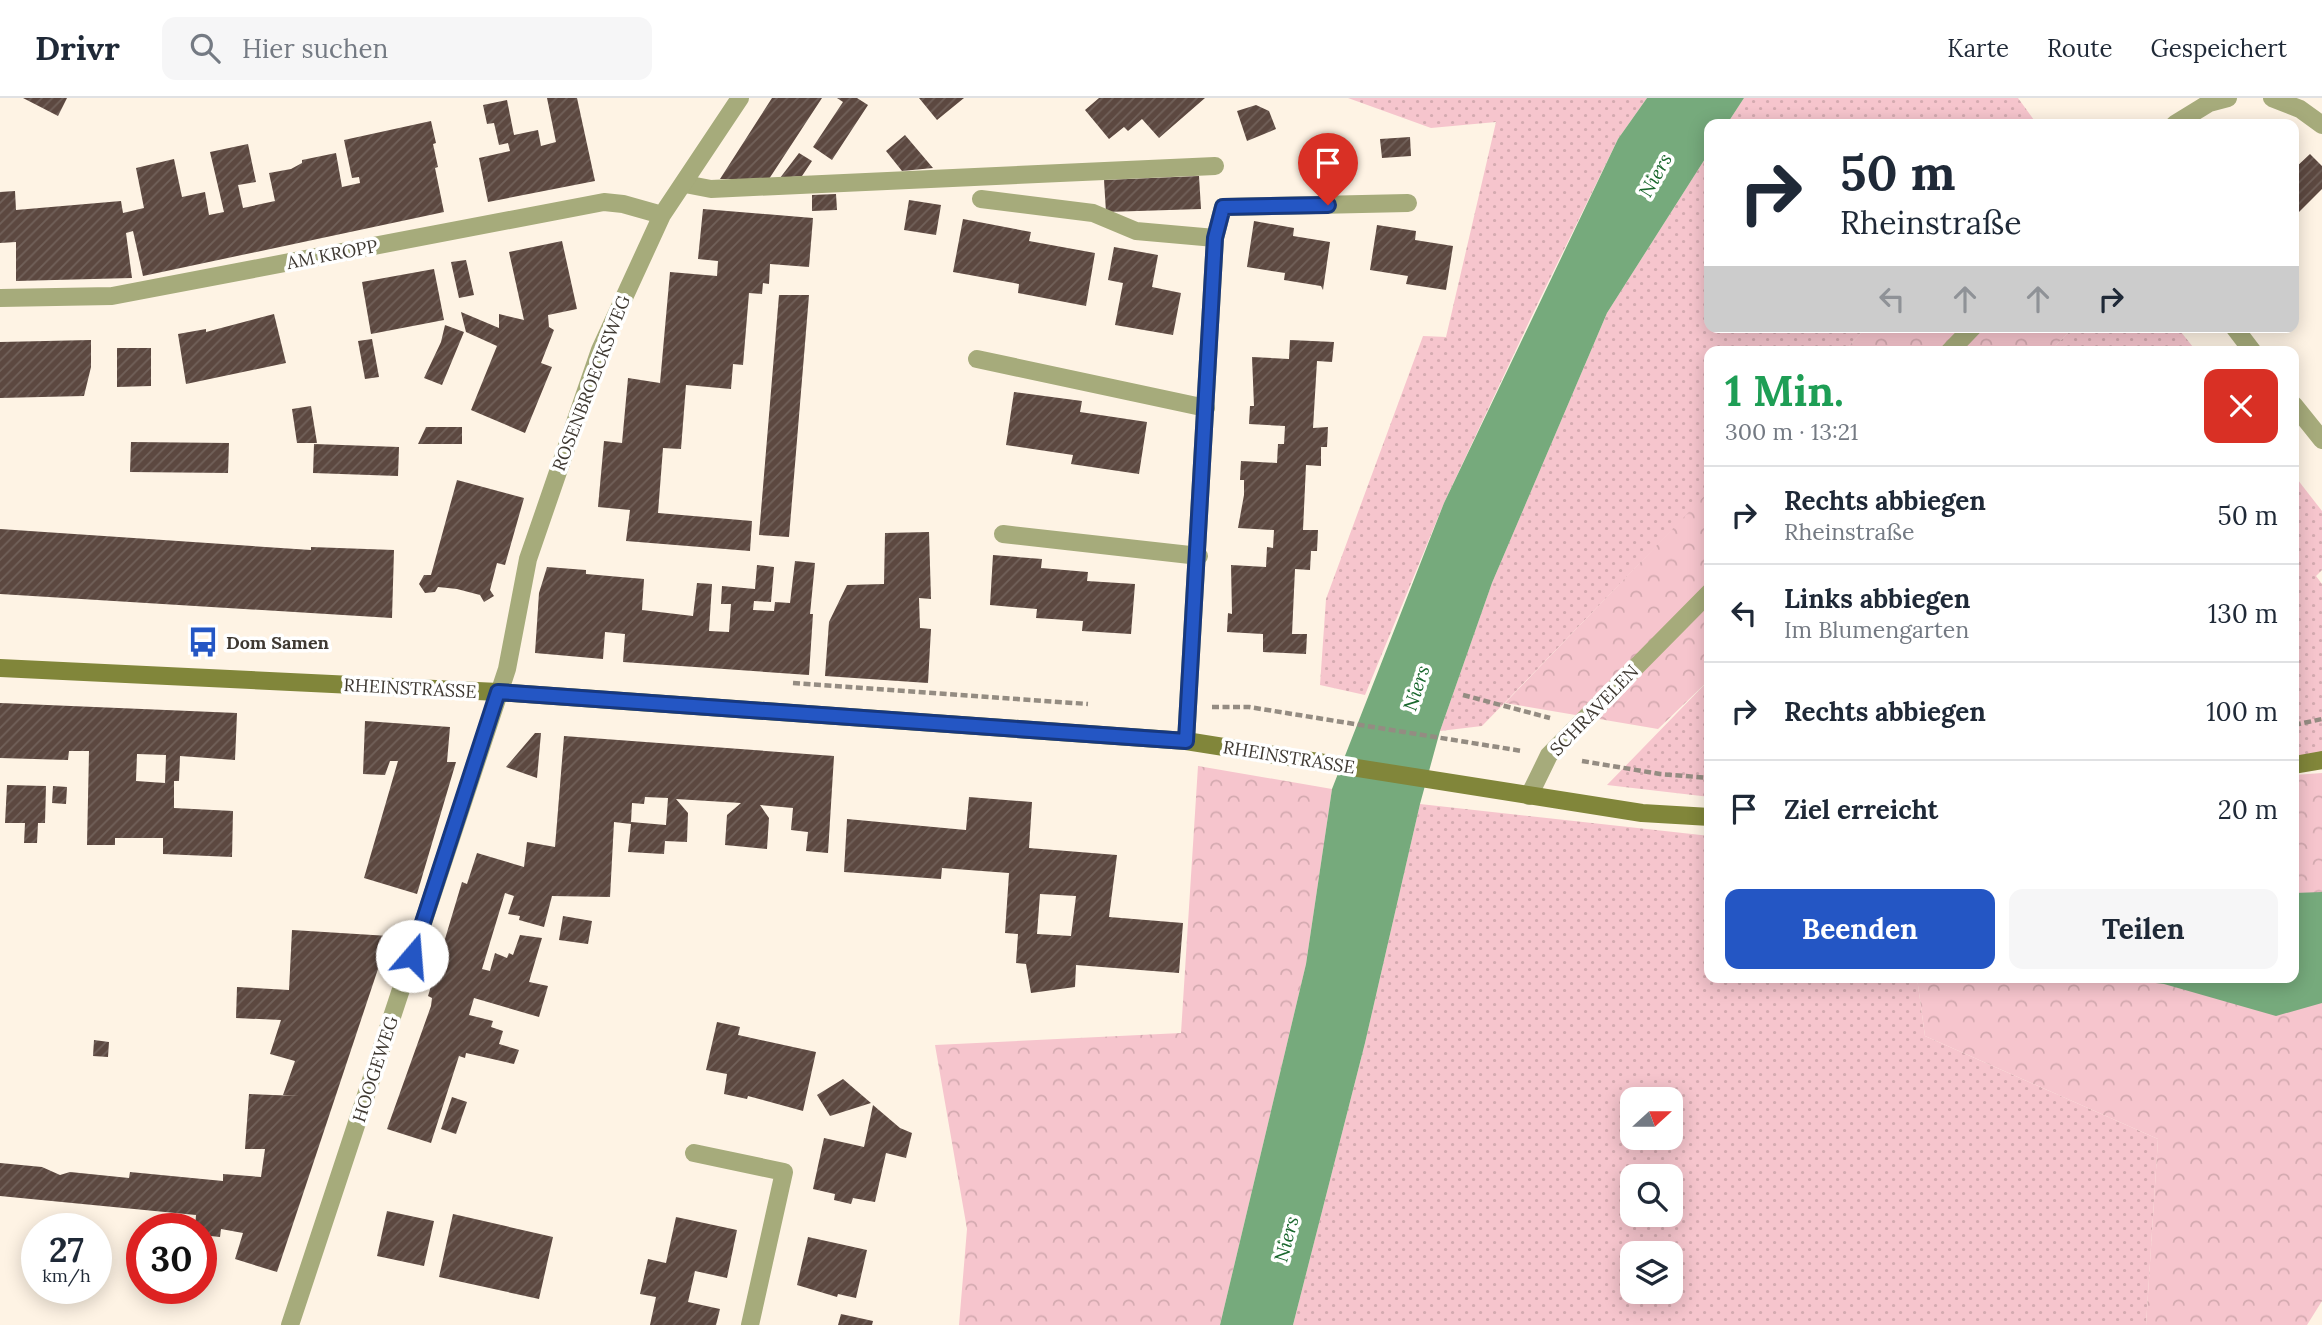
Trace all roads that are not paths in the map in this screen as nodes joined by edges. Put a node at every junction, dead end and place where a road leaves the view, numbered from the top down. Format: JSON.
{"nodes":[{"id":1,"x":740,"y":98,"type":"edge"},
{"id":2,"x":2228,"y":98,"type":"edge"},
{"id":3,"x":2272,"y":98,"type":"edge"},
{"id":4,"x":2183,"y":119,"type":"edge"},
{"id":5,"x":2322,"y":125,"type":"edge"},
{"id":6,"x":1214,"y":166,"type":"dead end"},
{"id":7,"x":685,"y":184,"type":"junction"},
{"id":8,"x":981,"y":199,"type":"dead end"},
{"id":9,"x":1408,"y":203,"type":"dead end"},
{"id":10,"x":662,"y":215,"type":"junction"},
{"id":11,"x":1215,"y":238,"type":"junction"},
{"id":12,"x":0,"y":298,"type":"edge"},
{"id":13,"x":1967,"y":333,"type":"edge"},
{"id":14,"x":1955,"y":346,"type":"edge"},
{"id":15,"x":977,"y":359,"type":"dead end"},
{"id":16,"x":1206,"y":408,"type":"junction"},
{"id":17,"x":2299,"y":411,"type":"edge"},
{"id":18,"x":2322,"y":440,"type":"edge"},
{"id":19,"x":1003,"y":534,"type":"dead end"},
{"id":20,"x":1199,"y":556,"type":"junction"},
{"id":21,"x":1704,"y":598,"type":"edge"},
{"id":22,"x":0,"y":668,"type":"edge"},
{"id":23,"x":498,"y":692,"type":"junction"},
{"id":24,"x":1186,"y":741,"type":"junction"},
{"id":25,"x":2322,"y":760,"type":"edge"},
{"id":26,"x":2299,"y":764,"type":"edge"},
{"id":27,"x":1529,"y":796,"type":"junction"},
{"id":28,"x":1704,"y":817,"type":"edge"},
{"id":29,"x":694,"y":1153,"type":"dead end"},
{"id":30,"x":290,"y":1325,"type":"edge"},
{"id":31,"x":750,"y":1325,"type":"edge"}],
"edges":[{"from":1,"to":7,"type":"street","name":"ROSENBROECKSWEG"},
{"from":2,"to":4,"type":"street"},
{"from":3,"to":5,"type":"street"},
{"from":6,"to":7,"type":"street"},
{"from":7,"to":10,"type":"street","name":"ROSENBROECKSWEG"},
{"from":8,"to":11,"type":"street"},
{"from":9,"to":11,"type":"street"},
{"from":10,"to":12,"type":"street","name":"AM KROPP"},
{"from":10,"to":23,"type":"street","name":"ROSENBROECKSWEG"},
{"from":11,"to":16,"type":"street"},
{"from":13,"to":14,"type":"street"},
{"from":15,"to":16,"type":"street"},
{"from":16,"to":20,"type":"street"},
{"from":17,"to":18,"type":"street"},
{"from":19,"to":20,"type":"street"},
{"from":20,"to":24,"type":"street"},
{"from":21,"to":27,"type":"street","name":"SCHRAVELEN"},
{"from":22,"to":23,"type":"main road","name":"RHEINSTRASSE"},
{"from":23,"to":24,"type":"main road","name":"RHEINSTRASSE"},
{"from":23,"to":30,"type":"street","name":"HOOGEWEG"},
{"from":24,"to":27,"type":"main road","name":"RHEINSTRASSE"},
{"from":25,"to":26,"type":"main road"},
{"from":27,"to":28,"type":"main road"},
{"from":29,"to":31,"type":"street"}]}
